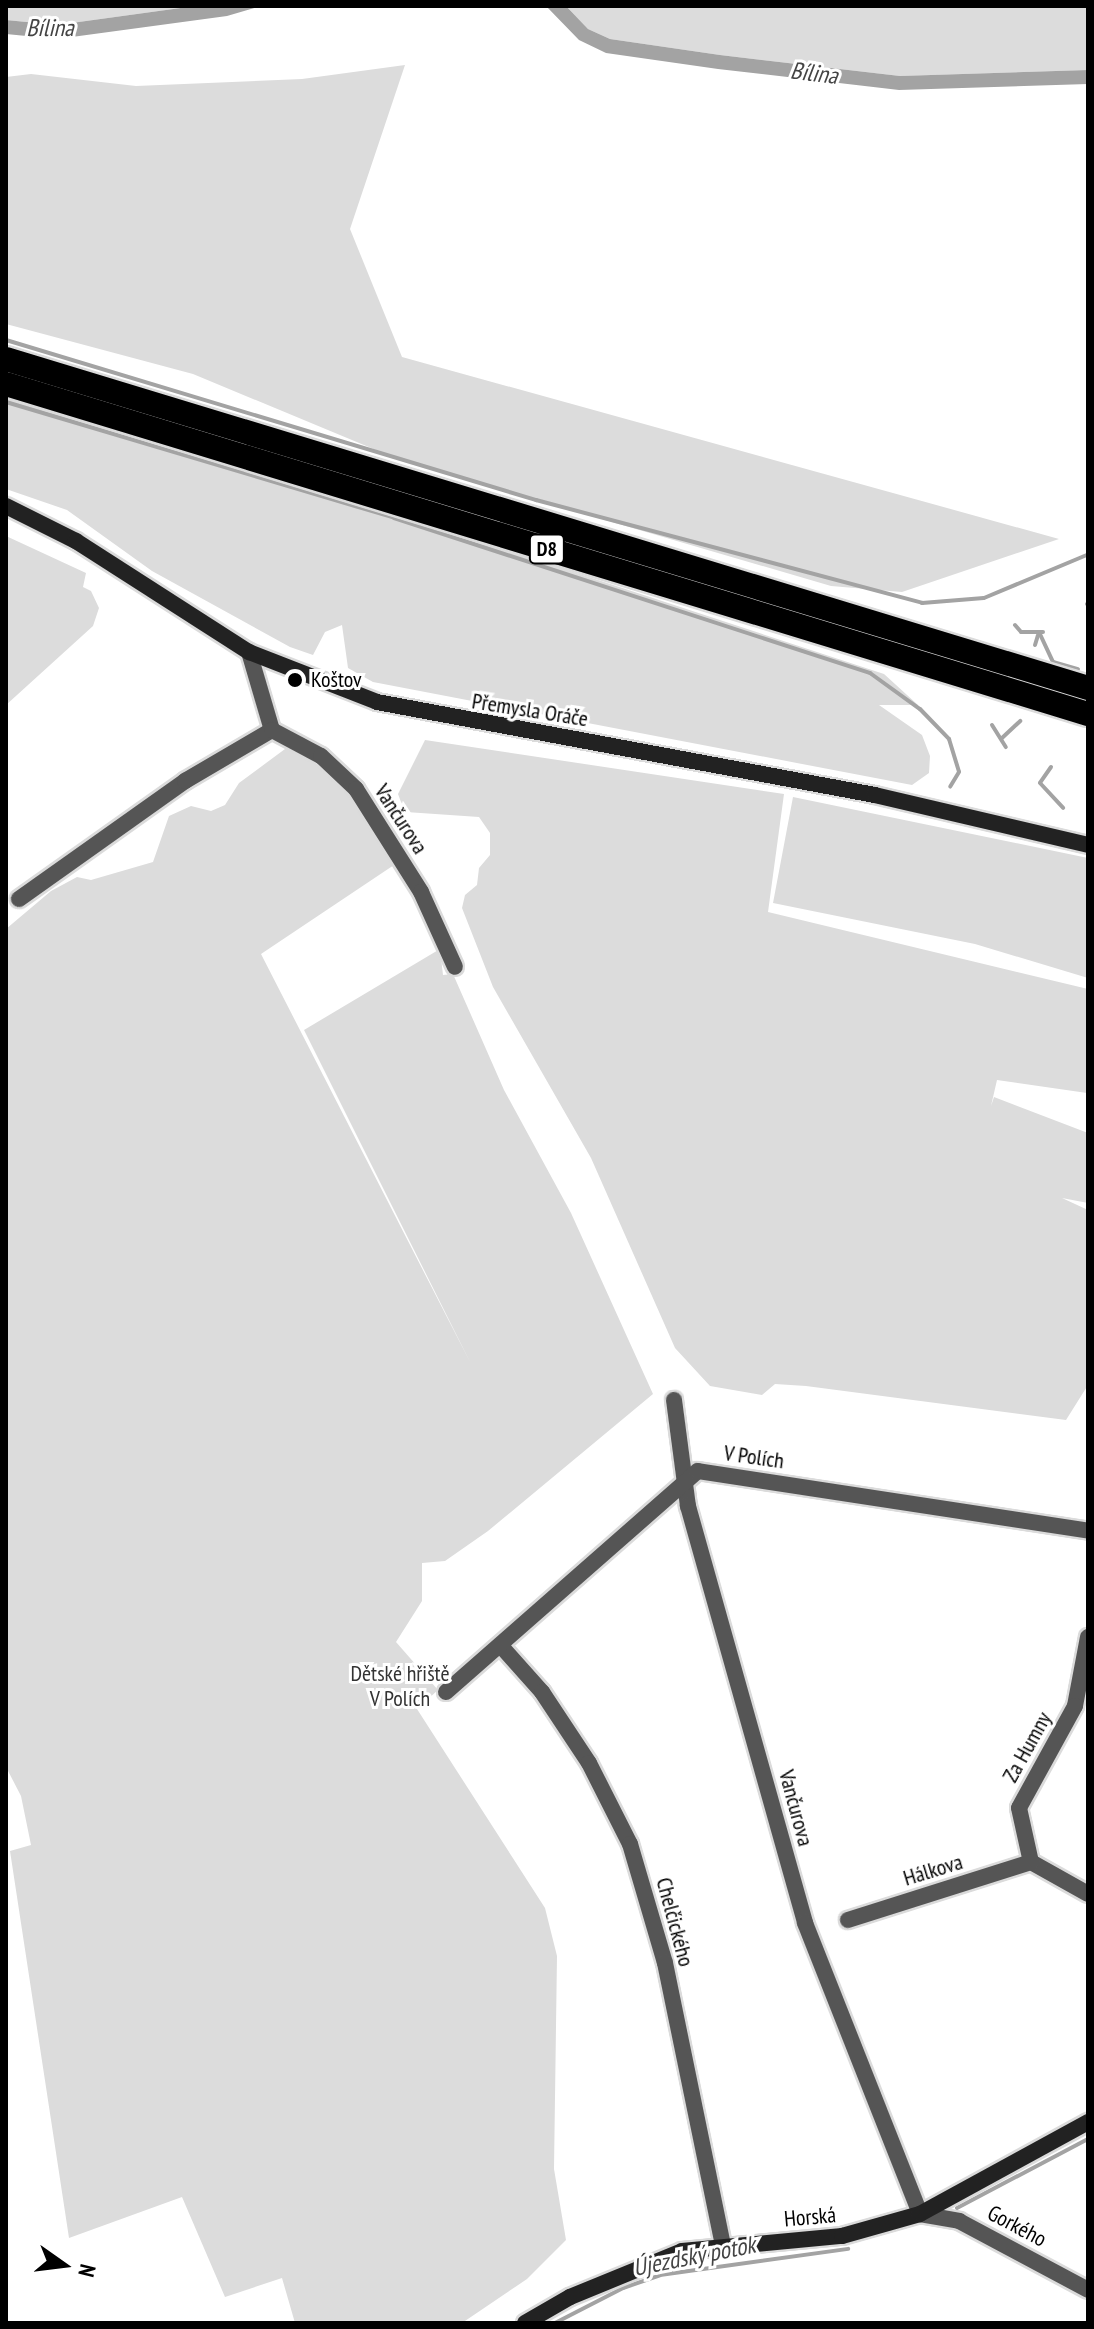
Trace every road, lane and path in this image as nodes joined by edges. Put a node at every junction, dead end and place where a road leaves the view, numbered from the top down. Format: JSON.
{"nodes":[{"id":1,"x":6,"y":359,"type":"edge"},
{"id":2,"x":6,"y":384,"type":"edge"},
{"id":3,"x":6,"y":506,"type":"edge"},
{"id":4,"x":249,"y":652,"type":"junction"},
{"id":5,"x":1088,"y":688,"type":"edge"},
{"id":6,"x":1088,"y":714,"type":"edge"},
{"id":7,"x":272,"y":730,"type":"junction"},
{"id":8,"x":1088,"y":845,"type":"edge"},
{"id":9,"x":19,"y":899,"type":"dead end"},
{"id":10,"x":455,"y":967,"type":"dead end"},
{"id":11,"x":674,"y":1400,"type":"dead end"},
{"id":12,"x":687,"y":1480,"type":"junction"},
{"id":13,"x":1088,"y":1531,"type":"edge"},
{"id":14,"x":1088,"y":1637,"type":"edge"},
{"id":15,"x":501,"y":1646,"type":"junction"},
{"id":16,"x":446,"y":1692,"type":"dead end"},
{"id":17,"x":1031,"y":1862,"type":"junction"},
{"id":18,"x":1088,"y":1894,"type":"edge"},
{"id":19,"x":848,"y":1920,"type":"dead end"},
{"id":20,"x":1088,"y":2122,"type":"edge"},
{"id":21,"x":920,"y":2214,"type":"junction"},
{"id":22,"x":723,"y":2246,"type":"junction"},
{"id":23,"x":1088,"y":2290,"type":"edge"},
{"id":24,"x":525,"y":2323,"type":"edge"}],
"edges":[{"from":1,"to":5,"type":"highway","number":"D8"},
{"from":2,"to":6,"type":"highway","number":"D8"},
{"from":3,"to":4,"type":"main road","name":"Přemysla Oráče"},
{"from":4,"to":7,"type":"street"},
{"from":4,"to":8,"type":"main road","name":"Přemysla Oráče"},
{"from":7,"to":9,"type":"street"},
{"from":7,"to":10,"type":"street","name":"Vančurova"},
{"from":11,"to":12,"type":"street","name":"Vančurova"},
{"from":12,"to":13,"type":"street","name":"V Polích"},
{"from":12,"to":15,"type":"street"},
{"from":12,"to":21,"type":"street","name":"Vančurova"},
{"from":14,"to":17,"type":"street","name":"Za Humny"},
{"from":15,"to":16,"type":"street"},
{"from":15,"to":22,"type":"street","name":"Chelčického"},
{"from":17,"to":18,"type":"street"},
{"from":17,"to":19,"type":"street","name":"Hálkova"},
{"from":20,"to":21,"type":"main road","name":"Horská"},
{"from":21,"to":22,"type":"main road","name":"Horská"},
{"from":21,"to":23,"type":"street","name":"Gorkého"},
{"from":22,"to":24,"type":"main road","name":"Horská"}]}
